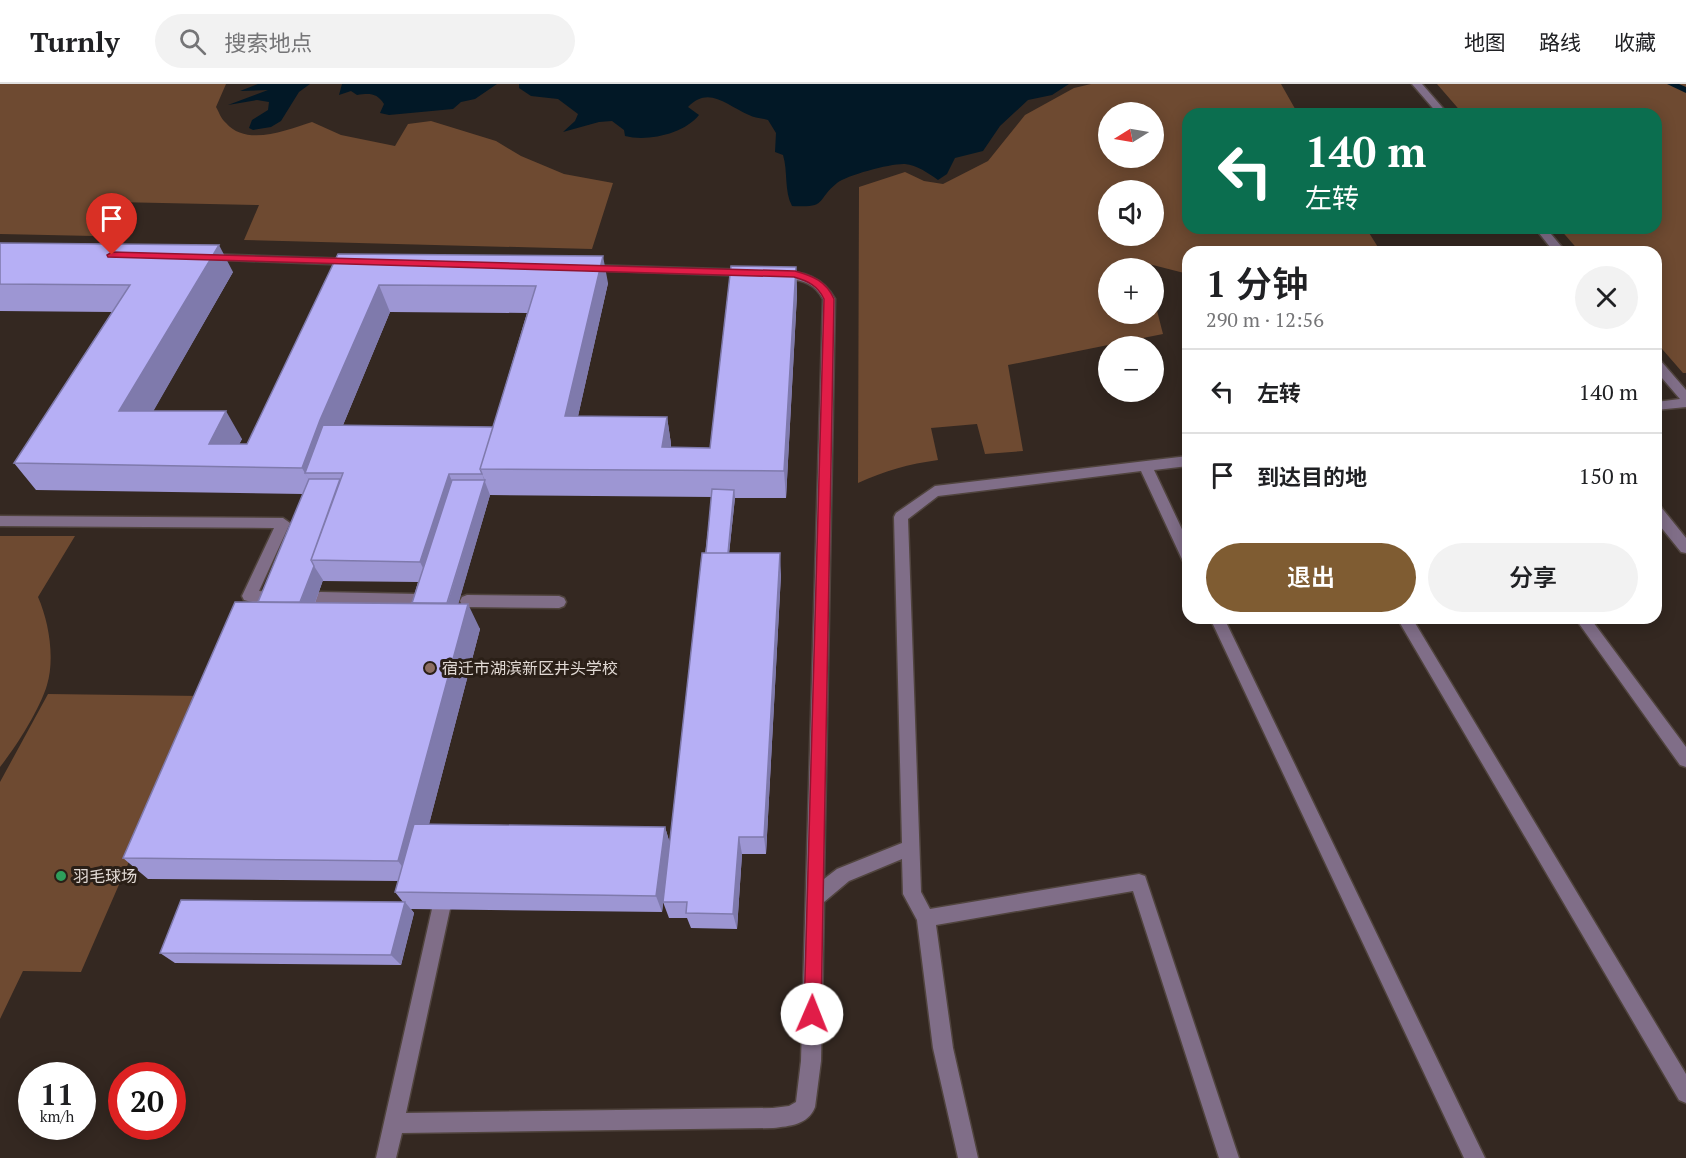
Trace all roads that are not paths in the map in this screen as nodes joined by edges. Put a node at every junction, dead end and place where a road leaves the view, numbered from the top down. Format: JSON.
{"nodes":[{"id":1,"x":1417,"y":84,"type":"edge"},
{"id":2,"x":1438,"y":108,"type":"edge"},
{"id":3,"x":1545,"y":234,"type":"edge"},
{"id":4,"x":1555,"y":246,"type":"edge"},
{"id":5,"x":186,"y":257,"type":"edge"},
{"id":6,"x":372,"y":262,"type":"edge"},
{"id":7,"x":572,"y":268,"type":"edge"},
{"id":8,"x":1662,"y":370,"type":"edge"},
{"id":9,"x":1686,"y":398,"type":"edge"},
{"id":10,"x":1686,"y":403,"type":"edge"},
{"id":11,"x":1662,"y":405,"type":"edge"},
{"id":12,"x":1182,"y":462,"type":"edge"},
{"id":13,"x":1145,"y":466,"type":"junction"},
{"id":14,"x":1662,"y":518,"type":"edge"},
{"id":15,"x":0,"y":521,"type":"edge"},
{"id":16,"x":1182,"y":544,"type":"edge"},
{"id":17,"x":1686,"y":548,"type":"edge"},
{"id":18,"x":273,"y":597,"type":"edge"},
{"id":19,"x":320,"y":598,"type":"dead end"},
{"id":20,"x":418,"y":600,"type":"edge"},
{"id":21,"x":467,"y":601,"type":"edge"},
{"id":22,"x":559,"y":603,"type":"dead end"},
{"id":23,"x":1220,"y":624,"type":"edge"},
{"id":24,"x":1408,"y":624,"type":"edge"},
{"id":25,"x":1586,"y":624,"type":"edge"},
{"id":26,"x":1686,"y":760,"type":"edge"},
{"id":27,"x":910,"y":848,"type":"junction"},
{"id":28,"x":815,"y":898,"type":"junction"},
{"id":29,"x":441,"y":909,"type":"edge"},
{"id":30,"x":926,"y":918,"type":"junction"},
{"id":31,"x":1686,"y":1093,"type":"edge"},
{"id":32,"x":394,"y":1123,"type":"junction"},
{"id":33,"x":386,"y":1158,"type":"edge"},
{"id":34,"x":968,"y":1158,"type":"edge"},
{"id":35,"x":1229,"y":1158,"type":"edge"},
{"id":36,"x":1475,"y":1158,"type":"edge"}],
"edges":[{"from":1,"to":2,"type":"street"},
{"from":3,"to":4,"type":"street"},
{"from":5,"to":6,"type":"street"},
{"from":7,"to":28,"type":"street"},
{"from":8,"to":9,"type":"street"},
{"from":10,"to":11,"type":"street"},
{"from":12,"to":13,"type":"street"},
{"from":13,"to":16,"type":"street"},
{"from":13,"to":27,"type":"street"},
{"from":14,"to":17,"type":"street"},
{"from":15,"to":18,"type":"street"},
{"from":19,"to":20,"type":"street"},
{"from":21,"to":22,"type":"street"},
{"from":23,"to":36,"type":"street"},
{"from":24,"to":31,"type":"street"},
{"from":25,"to":26,"type":"street"},
{"from":27,"to":28,"type":"street"},
{"from":27,"to":30,"type":"street"},
{"from":28,"to":32,"type":"street"},
{"from":29,"to":32,"type":"street"},
{"from":30,"to":34,"type":"street"},
{"from":30,"to":35,"type":"street"},
{"from":32,"to":33,"type":"street"}]}
